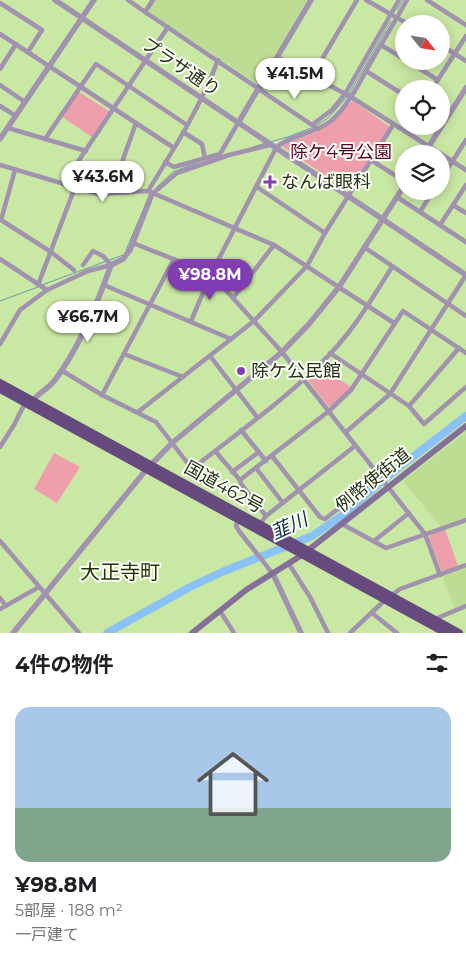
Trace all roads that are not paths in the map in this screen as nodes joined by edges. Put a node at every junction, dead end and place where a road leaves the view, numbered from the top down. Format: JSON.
{"nodes":[{"id":1,"x":55,"y":0,"type":"edge"},
{"id":2,"x":94,"y":0,"type":"edge"},
{"id":3,"x":128,"y":0,"type":"edge"},
{"id":4,"x":153,"y":0,"type":"edge"},
{"id":5,"x":311,"y":0,"type":"edge"},
{"id":6,"x":357,"y":0,"type":"edge"},
{"id":7,"x":366,"y":0,"type":"edge"},
{"id":8,"x":399,"y":0,"type":"edge"},
{"id":9,"x":407,"y":0,"type":"edge"},
{"id":10,"x":428,"y":0,"type":"edge"},
{"id":11,"x":0,"y":3,"type":"edge"},
{"id":12,"x":145,"y":12,"type":"junction"},
{"id":13,"x":391,"y":14,"type":"junction"},
{"id":14,"x":398,"y":15,"type":"edge"},
{"id":15,"x":395,"y":16,"type":"edge"},
{"id":16,"x":82,"y":18,"type":"junction"},
{"id":17,"x":395,"y":20,"type":"edge"},
{"id":18,"x":466,"y":25,"type":"edge"},
{"id":19,"x":168,"y":27,"type":"junction"},
{"id":20,"x":1,"y":36,"type":"edge"},
{"id":21,"x":466,"y":36,"type":"edge"},
{"id":22,"x":16,"y":44,"type":"junction"},
{"id":23,"x":381,"y":45,"type":"junction"},
{"id":24,"x":450,"y":51,"type":"edge"},
{"id":25,"x":28,"y":52,"type":"junction"},
{"id":26,"x":395,"y":54,"type":"edge"},
{"id":27,"x":455,"y":54,"type":"junction"},
{"id":28,"x":277,"y":57,"type":"junction"},
{"id":29,"x":218,"y":60,"type":"junction"},
{"id":30,"x":146,"y":61,"type":"junction"},
{"id":31,"x":466,"y":61,"type":"edge"},
{"id":32,"x":50,"y":66,"type":"junction"},
{"id":33,"x":0,"y":69,"type":"edge"},
{"id":34,"x":422,"y":70,"type":"edge"},
{"id":35,"x":366,"y":71,"type":"junction"},
{"id":36,"x":312,"y":76,"type":"junction"},
{"id":37,"x":438,"y":80,"type":"joint"},
{"id":38,"x":0,"y":85,"type":"edge"},
{"id":39,"x":80,"y":86,"type":"junction"},
{"id":40,"x":128,"y":86,"type":"junction"},
{"id":41,"x":259,"y":87,"type":"junction"},
{"id":42,"x":466,"y":88,"type":"edge"},
{"id":43,"x":395,"y":89,"type":"edge"},
{"id":44,"x":345,"y":94,"type":"junction"},
{"id":45,"x":351,"y":97,"type":"junction"},
{"id":46,"x":201,"y":99,"type":"junction"},
{"id":47,"x":25,"y":102,"type":"junction"},
{"id":48,"x":0,"y":106,"type":"edge"},
{"id":49,"x":114,"y":108,"type":"junction"},
{"id":50,"x":16,"y":116,"type":"junction"},
{"id":51,"x":136,"y":123,"type":"junction"},
{"id":52,"x":238,"y":123,"type":"junction"},
{"id":53,"x":313,"y":124,"type":"junction"},
{"id":54,"x":187,"y":125,"type":"junction"},
{"id":55,"x":393,"y":125,"type":"joint"},
{"id":56,"x":8,"y":128,"type":"junction"},
{"id":57,"x":318,"y":129,"type":"junction"},
{"id":58,"x":183,"y":132,"type":"junction"},
{"id":59,"x":411,"y":135,"type":"edge"},
{"id":60,"x":0,"y":139,"type":"edge"},
{"id":61,"x":45,"y":139,"type":"junction"},
{"id":62,"x":466,"y":140,"type":"edge"},
{"id":63,"x":427,"y":145,"type":"edge"},
{"id":64,"x":430,"y":145,"type":"edge"},
{"id":65,"x":273,"y":146,"type":"junction"},
{"id":66,"x":174,"y":148,"type":"junction"},
{"id":67,"x":86,"y":151,"type":"junction"},
{"id":68,"x":205,"y":158,"type":"junction"},
{"id":69,"x":371,"y":160,"type":"junction"},
{"id":70,"x":452,"y":161,"type":"junction"},
{"id":71,"x":165,"y":162,"type":"junction"},
{"id":72,"x":450,"y":164,"type":"edge"},
{"id":73,"x":0,"y":165,"type":"edge"},
{"id":74,"x":15,"y":170,"type":"junction"},
{"id":75,"x":466,"y":170,"type":"edge"},
{"id":76,"x":395,"y":175,"type":"edge"},
{"id":77,"x":63,"y":184,"type":"junction"},
{"id":78,"x":466,"y":184,"type":"edge"},
{"id":79,"x":75,"y":187,"type":"junction"},
{"id":80,"x":256,"y":187,"type":"junction"},
{"id":81,"x":111,"y":192,"type":"junction"},
{"id":82,"x":150,"y":193,"type":"junction"},
{"id":83,"x":348,"y":197,"type":"junction"},
{"id":84,"x":395,"y":199,"type":"edge"},
{"id":85,"x":401,"y":200,"type":"edge"},
{"id":86,"x":427,"y":200,"type":"edge"},
{"id":87,"x":453,"y":205,"type":"junction"},
{"id":88,"x":420,"y":212,"type":"junction"},
{"id":89,"x":466,"y":213,"type":"edge"},
{"id":90,"x":382,"y":220,"type":"junction"},
{"id":91,"x":0,"y":221,"type":"edge"},
{"id":92,"x":440,"y":225,"type":"junction"},
{"id":93,"x":235,"y":228,"type":"junction"},
{"id":94,"x":325,"y":233,"type":"junction"},
{"id":95,"x":466,"y":242,"type":"edge"},
{"id":96,"x":133,"y":243,"type":"junction"},
{"id":97,"x":274,"y":245,"type":"junction"},
{"id":98,"x":364,"y":247,"type":"junction"},
{"id":99,"x":51,"y":252,"type":"junction"},
{"id":100,"x":0,"y":259,"type":"edge"},
{"id":101,"x":174,"y":259,"type":"junction"},
{"id":102,"x":83,"y":264,"type":"dead end"},
{"id":103,"x":111,"y":265,"type":"junction"},
{"id":104,"x":307,"y":266,"type":"junction"},
{"id":105,"x":392,"y":267,"type":"junction"},
{"id":106,"x":74,"y":270,"type":"dead end"},
{"id":107,"x":211,"y":274,"type":"junction"},
{"id":108,"x":466,"y":275,"type":"edge"},
{"id":109,"x":38,"y":285,"type":"junction"},
{"id":110,"x":104,"y":285,"type":"junction"},
{"id":111,"x":339,"y":287,"type":"junction"},
{"id":112,"x":47,"y":290,"type":"junction"},
{"id":113,"x":233,"y":298,"type":"junction"},
{"id":114,"x":150,"y":304,"type":"junction"},
{"id":115,"x":448,"y":304,"type":"junction"},
{"id":116,"x":368,"y":306,"type":"junction"},
{"id":117,"x":466,"y":316,"type":"edge"},
{"id":118,"x":191,"y":321,"type":"junction"},
{"id":119,"x":254,"y":321,"type":"junction"},
{"id":120,"x":394,"y":323,"type":"junction"},
{"id":121,"x":431,"y":330,"type":"junction"},
{"id":122,"x":230,"y":339,"type":"junction"},
{"id":123,"x":0,"y":344,"type":"edge"},
{"id":124,"x":459,"y":348,"type":"junction"},
{"id":125,"x":282,"y":352,"type":"junction"},
{"id":126,"x":466,"y":353,"type":"edge"},
{"id":127,"x":124,"y":354,"type":"junction"},
{"id":128,"x":330,"y":354,"type":"junction"},
{"id":129,"x":210,"y":356,"type":"junction"},
{"id":130,"x":61,"y":370,"type":"junction"},
{"id":131,"x":361,"y":374,"type":"junction"},
{"id":132,"x":183,"y":377,"type":"junction"},
{"id":133,"x":303,"y":379,"type":"junction"},
{"id":134,"x":0,"y":383,"type":"edge"},
{"id":135,"x":466,"y":387,"type":"edge"},
{"id":136,"x":0,"y":389,"type":"edge"},
{"id":137,"x":236,"y":390,"type":"junction"},
{"id":138,"x":390,"y":394,"type":"junction"},
{"id":139,"x":102,"y":395,"type":"junction"},
{"id":140,"x":29,"y":402,"type":"junction"},
{"id":141,"x":409,"y":406,"type":"junction"},
{"id":142,"x":329,"y":411,"type":"junction"},
{"id":143,"x":138,"y":412,"type":"junction"},
{"id":144,"x":257,"y":417,"type":"junction"},
{"id":145,"x":466,"y":426,"type":"edge"},
{"id":146,"x":241,"y":430,"type":"junction"},
{"id":147,"x":346,"y":432,"type":"junction"},
{"id":148,"x":172,"y":443,"type":"junction"},
{"id":149,"x":355,"y":446,"type":"junction"},
{"id":150,"x":0,"y":447,"type":"edge"},
{"id":151,"x":215,"y":450,"type":"junction"},
{"id":152,"x":259,"y":452,"type":"junction"},
{"id":153,"x":272,"y":456,"type":"junction"},
{"id":154,"x":266,"y":461,"type":"junction"},
{"id":155,"x":149,"y":468,"type":"junction"},
{"id":156,"x":256,"y":468,"type":"junction"},
{"id":157,"x":232,"y":472,"type":"junction"},
{"id":158,"x":380,"y":476,"type":"junction"},
{"id":159,"x":240,"y":480,"type":"junction"},
{"id":160,"x":388,"y":487,"type":"junction"},
{"id":161,"x":299,"y":490,"type":"junction"},
{"id":162,"x":283,"y":503,"type":"junction"},
{"id":163,"x":409,"y":513,"type":"junction"},
{"id":164,"x":266,"y":516,"type":"junction"},
{"id":165,"x":238,"y":520,"type":"junction"},
{"id":166,"x":466,"y":520,"type":"edge"},
{"id":167,"x":260,"y":524,"type":"junction"},
{"id":168,"x":342,"y":524,"type":"junction"},
{"id":169,"x":425,"y":534,"type":"junction"},
{"id":170,"x":0,"y":541,"type":"edge"},
{"id":171,"x":374,"y":541,"type":"junction"},
{"id":172,"x":289,"y":544,"type":"junction"},
{"id":173,"x":305,"y":553,"type":"junction"},
{"id":174,"x":289,"y":564,"type":"junction"},
{"id":175,"x":466,"y":565,"type":"edge"},
{"id":176,"x":273,"y":574,"type":"junction"},
{"id":177,"x":440,"y":574,"type":"junction"},
{"id":178,"x":39,"y":587,"type":"junction"},
{"id":179,"x":45,"y":594,"type":"junction"},
{"id":180,"x":0,"y":598,"type":"edge"},
{"id":181,"x":388,"y":598,"type":"junction"},
{"id":182,"x":6,"y":606,"type":"junction"},
{"id":183,"x":466,"y":606,"type":"edge"},
{"id":184,"x":0,"y":609,"type":"edge"},
{"id":185,"x":220,"y":610,"type":"junction"},
{"id":186,"x":372,"y":613,"type":"junction"},
{"id":187,"x":434,"y":620,"type":"junction"},
{"id":188,"x":13,"y":633,"type":"edge"},
{"id":189,"x":79,"y":633,"type":"edge"},
{"id":190,"x":192,"y":633,"type":"edge"},
{"id":191,"x":234,"y":633,"type":"edge"},
{"id":192,"x":301,"y":633,"type":"edge"},
{"id":193,"x":328,"y":633,"type":"edge"},
{"id":194,"x":350,"y":633,"type":"edge"},
{"id":195,"x":396,"y":633,"type":"edge"},
{"id":196,"x":446,"y":633,"type":"edge"},
{"id":197,"x":459,"y":633,"type":"edge"}],
"edges":[{"from":1,"to":16,"type":"street","name":"プラザ通り"},
{"from":2,"to":16,"type":"street"},
{"from":3,"to":12,"type":"street"},
{"from":4,"to":12,"type":"street"},
{"from":5,"to":28,"type":"street"},
{"from":6,"to":36,"type":"street"},
{"from":7,"to":13,"type":"street"},
{"from":8,"to":13,"type":"street"},
{"from":9,"to":14,"type":"street"},
{"from":10,"to":18,"type":"street"},
{"from":11,"to":25,"type":"street"},
{"from":12,"to":19,"type":"street"},
{"from":13,"to":15,"type":"street"},
{"from":13,"to":44,"type":"street"},
{"from":16,"to":30,"type":"street","name":"プラザ通り"},
{"from":16,"to":32,"type":"street"},
{"from":17,"to":23,"type":"street"},
{"from":19,"to":29,"type":"street"},
{"from":19,"to":30,"type":"street"},
{"from":20,"to":22,"type":"street"},
{"from":21,"to":27,"type":"street"},
{"from":22,"to":25,"type":"street"},
{"from":22,"to":33,"type":"street"},
{"from":23,"to":26,"type":"street"},
{"from":23,"to":35,"type":"street"},
{"from":24,"to":27,"type":"street"},
{"from":25,"to":32,"type":"street"},
{"from":27,"to":31,"type":"street"},
{"from":27,"to":37,"type":"street"},
{"from":28,"to":36,"type":"street"},
{"from":28,"to":41,"type":"street"},
{"from":29,"to":41,"type":"street"},
{"from":29,"to":46,"type":"street"},
{"from":30,"to":40,"type":"street"},
{"from":30,"to":46,"type":"street","name":"プラザ通り"},
{"from":32,"to":39,"type":"street"},
{"from":32,"to":47,"type":"street"},
{"from":34,"to":37,"type":"street"},
{"from":35,"to":43,"type":"street"},
{"from":35,"to":45,"type":"street"},
{"from":36,"to":44,"type":"street"},
{"from":38,"to":47,"type":"street"},
{"from":39,"to":40,"type":"street"},
{"from":39,"to":49,"type":"street"},
{"from":39,"to":61,"type":"street"},
{"from":40,"to":49,"type":"street"},
{"from":40,"to":54,"type":"street"},
{"from":41,"to":52,"type":"street"},
{"from":41,"to":53,"type":"street"},
{"from":42,"to":64,"type":"street"},
{"from":44,"to":45,"type":"street"},
{"from":44,"to":53,"type":"street"},
{"from":45,"to":55,"type":"street"},
{"from":45,"to":57,"type":"street"},
{"from":46,"to":52,"type":"street","name":"プラザ通り"},
{"from":46,"to":54,"type":"street"},
{"from":47,"to":50,"type":"street"},
{"from":48,"to":50,"type":"street"},
{"from":49,"to":51,"type":"street"},
{"from":49,"to":67,"type":"street"},
{"from":50,"to":56,"type":"street"},
{"from":51,"to":66,"type":"street"},
{"from":51,"to":81,"type":"street"},
{"from":52,"to":65,"type":"street","name":"プラザ通り"},
{"from":52,"to":68,"type":"street"},
{"from":53,"to":57,"type":"street"},
{"from":54,"to":58,"type":"street"},
{"from":55,"to":69,"type":"street"},
{"from":56,"to":60,"type":"street"},
{"from":56,"to":61,"type":"street"},
{"from":57,"to":65,"type":"street"},
{"from":58,"to":66,"type":"street"},
{"from":58,"to":68,"type":"street"},
{"from":59,"to":63,"type":"street"},
{"from":61,"to":67,"type":"street"},
{"from":62,"to":70,"type":"street"},
{"from":65,"to":80,"type":"street"},
{"from":65,"to":82,"type":"street"},
{"from":65,"to":83,"type":"street","name":"プラザ通り"},
{"from":66,"to":71,"type":"street"},
{"from":67,"to":77,"type":"street"},
{"from":68,"to":71,"type":"street"},
{"from":69,"to":76,"type":"street"},
{"from":69,"to":83,"type":"street"},
{"from":70,"to":72,"type":"street"},
{"from":70,"to":75,"type":"street"},
{"from":71,"to":82,"type":"street"},
{"from":73,"to":74,"type":"street"},
{"from":74,"to":77,"type":"street"},
{"from":74,"to":91,"type":"street"},
{"from":77,"to":79,"type":"street"},
{"from":78,"to":87,"type":"street"},
{"from":79,"to":81,"type":"street"},
{"from":79,"to":99,"type":"street"},
{"from":80,"to":93,"type":"street"},
{"from":80,"to":94,"type":"street"},
{"from":81,"to":82,"type":"street"},
{"from":82,"to":93,"type":"street"},
{"from":82,"to":96,"type":"street"},
{"from":83,"to":90,"type":"street","name":"プラザ通り"},
{"from":83,"to":94,"type":"street"},
{"from":84,"to":90,"type":"street"},
{"from":85,"to":88,"type":"street"},
{"from":86,"to":88,"type":"street"},
{"from":87,"to":89,"type":"street"},
{"from":87,"to":92,"type":"street"},
{"from":88,"to":92,"type":"street"},
{"from":90,"to":98,"type":"street"},
{"from":90,"to":108,"type":"street","name":"プラザ通り"},
{"from":91,"to":99,"type":"street"},
{"from":92,"to":95,"type":"street"},
{"from":93,"to":97,"type":"street"},
{"from":93,"to":107,"type":"street"},
{"from":94,"to":104,"type":"street"},
{"from":96,"to":101,"type":"street"},
{"from":96,"to":103,"type":"street"},
{"from":97,"to":104,"type":"street"},
{"from":97,"to":113,"type":"street"},
{"from":98,"to":105,"type":"street"},
{"from":98,"to":111,"type":"street"},
{"from":99,"to":106,"type":"street"},
{"from":99,"to":109,"type":"street"},
{"from":100,"to":109,"type":"street"},
{"from":101,"to":107,"type":"street"},
{"from":101,"to":114,"type":"street"},
{"from":102,"to":103,"type":"street"},
{"from":103,"to":110,"type":"street"},
{"from":103,"to":112,"type":"street"},
{"from":104,"to":111,"type":"street"},
{"from":104,"to":119,"type":"street"},
{"from":105,"to":115,"type":"street"},
{"from":105,"to":116,"type":"street"},
{"from":107,"to":113,"type":"street"},
{"from":107,"to":118,"type":"street"},
{"from":108,"to":115,"type":"street"},
{"from":109,"to":112,"type":"street"},
{"from":110,"to":114,"type":"street"},
{"from":110,"to":130,"type":"street"},
{"from":111,"to":116,"type":"street"},
{"from":111,"to":125,"type":"street"},
{"from":112,"to":123,"type":"street"},
{"from":113,"to":119,"type":"street"},
{"from":114,"to":118,"type":"street"},
{"from":114,"to":127,"type":"street"},
{"from":115,"to":117,"type":"street"},
{"from":115,"to":121,"type":"street"},
{"from":116,"to":120,"type":"street"},
{"from":116,"to":128,"type":"street"},
{"from":118,"to":122,"type":"street"},
{"from":119,"to":122,"type":"street"},
{"from":119,"to":125,"type":"street"},
{"from":120,"to":121,"type":"street"},
{"from":120,"to":131,"type":"street"},
{"from":121,"to":124,"type":"street"},
{"from":121,"to":138,"type":"street"},
{"from":122,"to":129,"type":"street"},
{"from":124,"to":126,"type":"street"},
{"from":124,"to":141,"type":"street"},
{"from":125,"to":133,"type":"street"},
{"from":125,"to":137,"type":"street"},
{"from":127,"to":132,"type":"street"},
{"from":127,"to":139,"type":"street"},
{"from":128,"to":131,"type":"street"},
{"from":128,"to":133,"type":"street"},
{"from":129,"to":132,"type":"street"},
{"from":129,"to":137,"type":"street"},
{"from":130,"to":139,"type":"street"},
{"from":130,"to":140,"type":"street"},
{"from":131,"to":138,"type":"street"},
{"from":131,"to":142,"type":"street"},
{"from":132,"to":143,"type":"street"},
{"from":133,"to":142,"type":"street"},
{"from":133,"to":144,"type":"street"},
{"from":134,"to":140,"type":"highway","name":"国道462号"},
{"from":135,"to":141,"type":"street"},
{"from":136,"to":140,"type":"highway","name":"国道462号"},
{"from":137,"to":144,"type":"street"},
{"from":137,"to":148,"type":"street"},
{"from":138,"to":141,"type":"street"},
{"from":138,"to":147,"type":"street"},
{"from":139,"to":143,"type":"street"},
{"from":140,"to":150,"type":"street"},
{"from":140,"to":155,"type":"highway","name":"国道462号"},
{"from":142,"to":147,"type":"street"},
{"from":142,"to":153,"type":"street"},
{"from":143,"to":148,"type":"street"},
{"from":144,"to":146,"type":"street"},
{"from":145,"to":160,"type":"main road","name":"例幣使街道"},
{"from":146,"to":151,"type":"street"},
{"from":146,"to":152,"type":"street"},
{"from":147,"to":149,"type":"street"},
{"from":148,"to":151,"type":"street"},
{"from":148,"to":155,"type":"street"},
{"from":149,"to":158,"type":"street"},
{"from":149,"to":161,"type":"street"},
{"from":151,"to":157,"type":"street"},
{"from":152,"to":154,"type":"street"},
{"from":152,"to":157,"type":"street"},
{"from":153,"to":154,"type":"street"},
{"from":153,"to":161,"type":"street"},
{"from":154,"to":156,"type":"street"},
{"from":155,"to":165,"type":"highway","name":"国道462号"},
{"from":155,"to":167,"type":"highway","name":"国道462号"},
{"from":155,"to":179,"type":"street"},
{"from":156,"to":159,"type":"street"},
{"from":156,"to":162,"type":"street"},
{"from":157,"to":159,"type":"street"},
{"from":158,"to":160,"type":"street"},
{"from":158,"to":161,"type":"street"},
{"from":159,"to":164,"type":"street"},
{"from":160,"to":163,"type":"street"},
{"from":160,"to":168,"type":"main road","name":"例幣使街道"},
{"from":161,"to":162,"type":"street"},
{"from":162,"to":164,"type":"street"},
{"from":163,"to":169,"type":"street"},
{"from":163,"to":171,"type":"street"},
{"from":164,"to":167,"type":"street"},
{"from":165,"to":172,"type":"highway","name":"国道462号"},
{"from":165,"to":176,"type":"street"},
{"from":166,"to":169,"type":"street"},
{"from":167,"to":172,"type":"highway","name":"国道462号"},
{"from":168,"to":171,"type":"street"},
{"from":168,"to":173,"type":"main road","name":"例幣使街道"},
{"from":169,"to":171,"type":"street"},
{"from":169,"to":177,"type":"street"},
{"from":170,"to":178,"type":"street"},
{"from":172,"to":173,"type":"highway","name":"国道462号"},
{"from":173,"to":174,"type":"main road","name":"例幣使街道"},
{"from":173,"to":181,"type":"highway","name":"国道462号"},
{"from":174,"to":176,"type":"main road","name":"例幣使街道"},
{"from":174,"to":193,"type":"street"},
{"from":175,"to":177,"type":"street"},
{"from":176,"to":185,"type":"main road","name":"例幣使街道"},
{"from":176,"to":192,"type":"street"},
{"from":177,"to":181,"type":"street"},
{"from":178,"to":179,"type":"street"},
{"from":178,"to":182,"type":"street"},
{"from":179,"to":188,"type":"street"},
{"from":179,"to":189,"type":"street"},
{"from":180,"to":182,"type":"street"},
{"from":181,"to":186,"type":"street"},
{"from":181,"to":187,"type":"highway","name":"国道462号"},
{"from":181,"to":196,"type":"highway","name":"国道462号"},
{"from":182,"to":184,"type":"street"},
{"from":183,"to":187,"type":"street"},
{"from":185,"to":190,"type":"main road","name":"例幣使街道"},
{"from":185,"to":191,"type":"street"},
{"from":186,"to":194,"type":"street"},
{"from":186,"to":195,"type":"street"},
{"from":187,"to":197,"type":"highway","name":"国道462号"}]}
